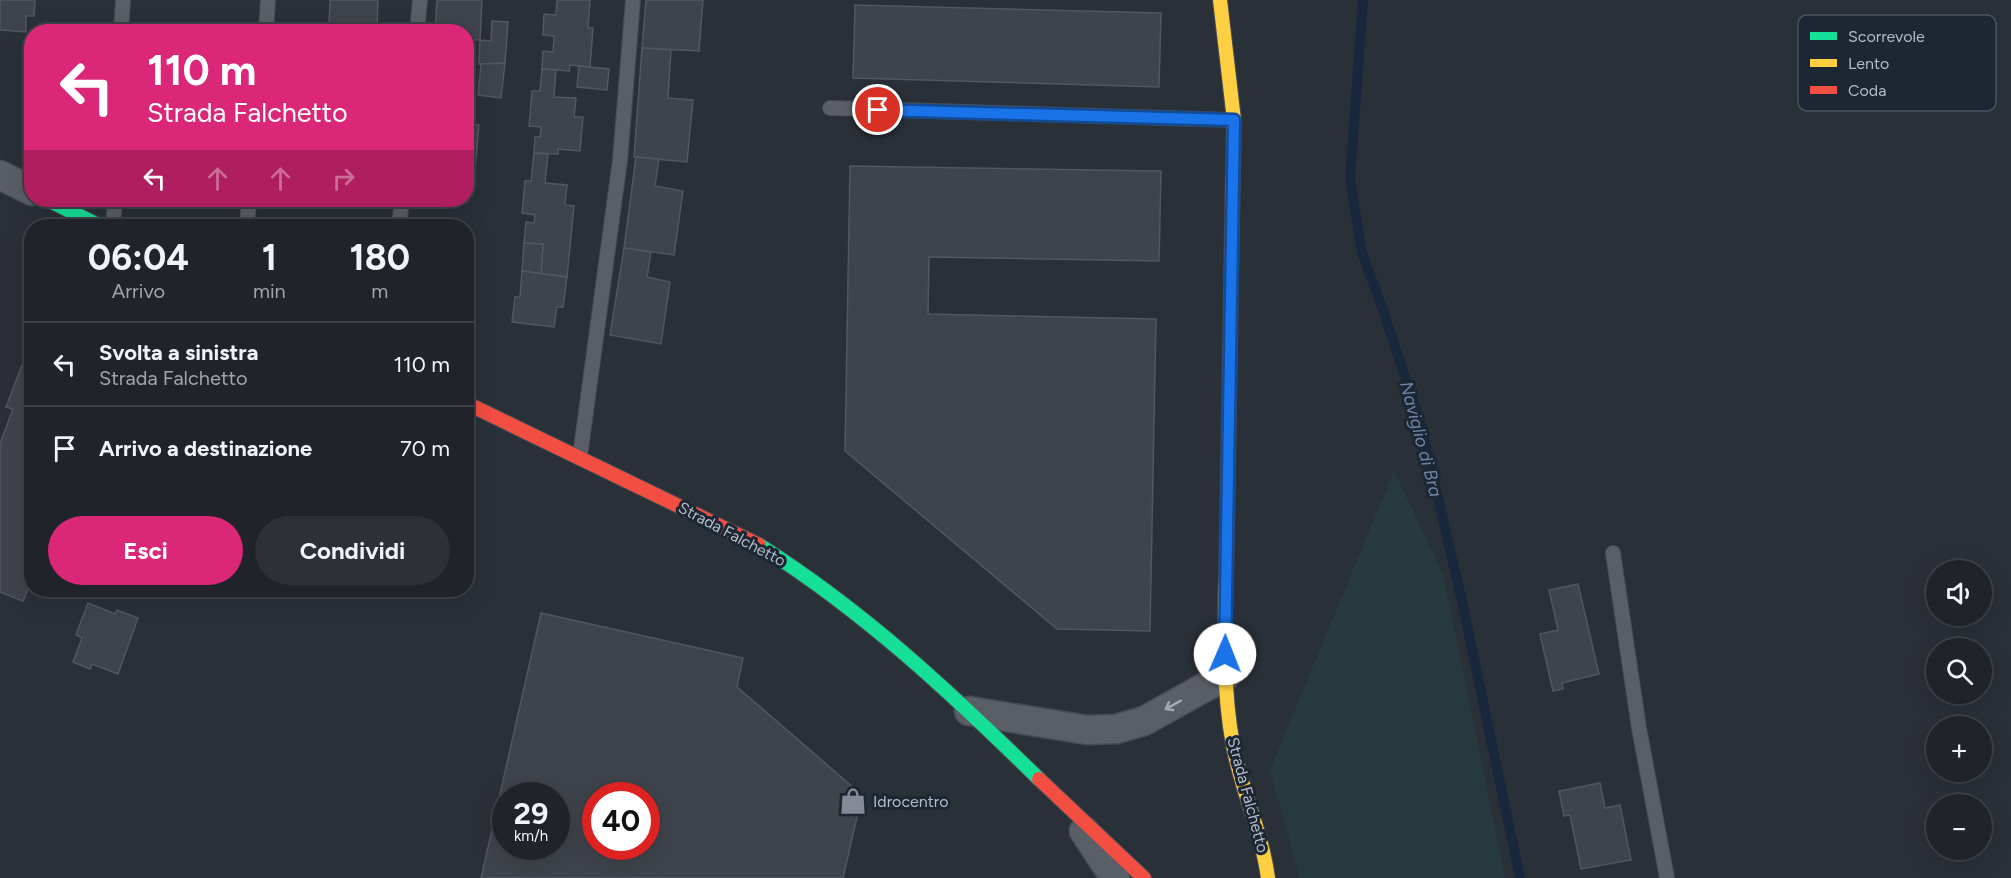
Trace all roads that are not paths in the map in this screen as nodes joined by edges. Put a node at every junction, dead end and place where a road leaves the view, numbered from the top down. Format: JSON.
{"nodes":[{"id":1,"x":123,"y":0,"type":"edge"},
{"id":2,"x":268,"y":0,"type":"edge"},
{"id":3,"x":420,"y":0,"type":"edge"},
{"id":4,"x":633,"y":0,"type":"edge"},
{"id":5,"x":1220,"y":0,"type":"edge"},
{"id":6,"x":122,"y":24,"type":"edge"},
{"id":7,"x":266,"y":24,"type":"edge"},
{"id":8,"x":418,"y":24,"type":"edge"},
{"id":9,"x":830,"y":108,"type":"dead end"},
{"id":10,"x":1234,"y":120,"type":"junction"},
{"id":11,"x":0,"y":175,"type":"edge"},
{"id":12,"x":24,"y":187,"type":"edge"},
{"id":13,"x":62,"y":207,"type":"edge"},
{"id":14,"x":86,"y":219,"type":"edge"},
{"id":15,"x":474,"y":407,"type":"edge"},
{"id":16,"x":580,"y":456,"type":"junction"},
{"id":17,"x":1614,"y":553,"type":"dead end"},
{"id":18,"x":1225,"y":676,"type":"junction"},
{"id":19,"x":969,"y":711,"type":"junction"},
{"id":20,"x":1072,"y":812,"type":"junction"},
{"id":21,"x":1115,"y":878,"type":"edge"},
{"id":22,"x":1144,"y":878,"type":"edge"},
{"id":23,"x":1268,"y":878,"type":"edge"},
{"id":24,"x":1667,"y":878,"type":"edge"}],
"edges":[{"from":1,"to":6,"type":"lane"},
{"from":2,"to":7,"type":"lane"},
{"from":3,"to":8,"type":"lane"},
{"from":4,"to":16,"type":"lane"},
{"from":5,"to":10,"type":"street","name":"Strada Falchetto"},
{"from":9,"to":10,"type":"lane"},
{"from":10,"to":18,"type":"street","name":"Strada Falchetto"},
{"from":11,"to":12,"type":"street"},
{"from":13,"to":14,"type":"street"},
{"from":15,"to":16,"type":"street","name":"Strada Falchetto"},
{"from":16,"to":19,"type":"street","name":"Strada Falchetto"},
{"from":17,"to":24,"type":"lane"},
{"from":18,"to":19,"type":"street","one_way":true},
{"from":18,"to":23,"type":"street","name":"Strada Falchetto"},
{"from":19,"to":20,"type":"street","name":"Strada Falchetto"},
{"from":20,"to":21,"type":"street","name":"Strada Falchetto"},
{"from":20,"to":22,"type":"street","name":"Strada Falchetto"}]}
